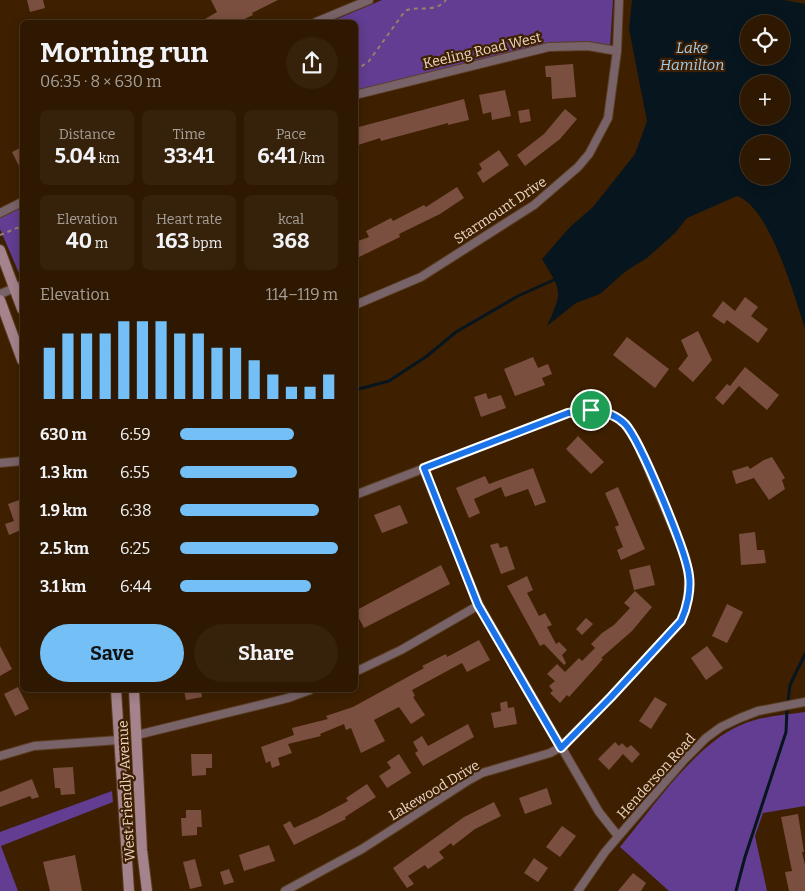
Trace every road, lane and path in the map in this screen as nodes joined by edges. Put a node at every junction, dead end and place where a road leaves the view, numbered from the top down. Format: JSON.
{"nodes":[{"id":1,"x":369,"y":0,"type":"edge"},
{"id":2,"x":446,"y":0,"type":"edge"},
{"id":3,"x":619,"y":0,"type":"edge"},
{"id":4,"x":321,"y":20,"type":"edge"},
{"id":5,"x":617,"y":52,"type":"junction"},
{"id":6,"x":358,"y":69,"type":"edge"},
{"id":7,"x":358,"y":94,"type":"edge"},
{"id":8,"x":20,"y":203,"type":"edge"},
{"id":9,"x":0,"y":213,"type":"edge"},
{"id":10,"x":20,"y":227,"type":"edge"},
{"id":11,"x":0,"y":235,"type":"edge"},
{"id":12,"x":0,"y":250,"type":"edge"},
{"id":13,"x":18,"y":287,"type":"edge"},
{"id":14,"x":0,"y":294,"type":"edge"},
{"id":15,"x":0,"y":300,"type":"edge"},
{"id":16,"x":358,"y":304,"type":"edge"},
{"id":17,"x":20,"y":355,"type":"edge"},
{"id":18,"x":20,"y":461,"type":"edge"},
{"id":19,"x":0,"y":463,"type":"edge"},
{"id":20,"x":424,"y":468,"type":"junction"},
{"id":21,"x":358,"y":494,"type":"edge"},
{"id":22,"x":478,"y":605,"type":"junction"},
{"id":23,"x":358,"y":671,"type":"edge"},
{"id":24,"x":116,"y":692,"type":"edge"},
{"id":25,"x":134,"y":692,"type":"edge"},
{"id":26,"x":304,"y":692,"type":"edge"},
{"id":27,"x":805,"y":702,"type":"edge"},
{"id":28,"x":137,"y":735,"type":"junction"},
{"id":29,"x":119,"y":740,"type":"junction"},
{"id":30,"x":561,"y":748,"type":"junction"},
{"id":31,"x":0,"y":756,"type":"edge"},
{"id":32,"x":618,"y":836,"type":"junction"},
{"id":33,"x":129,"y":891,"type":"edge"},
{"id":34,"x":147,"y":891,"type":"edge"},
{"id":35,"x":285,"y":891,"type":"edge"},
{"id":36,"x":578,"y":891,"type":"edge"}],
"edges":[{"from":1,"to":4,"type":"street"},
{"from":2,"to":6,"type":"path"},
{"from":3,"to":5,"type":"street","name":"Starmount Drive"},
{"from":5,"to":7,"type":"street","name":"Keeling Road West"},
{"from":5,"to":16,"type":"street","name":"Starmount Drive"},
{"from":8,"to":9,"type":"street"},
{"from":10,"to":11,"type":"path"},
{"from":12,"to":13,"type":"main road"},
{"from":13,"to":14,"type":"street"},
{"from":15,"to":17,"type":"main road"},
{"from":18,"to":19,"type":"street"},
{"from":20,"to":21,"type":"street","name":"Lakewood Drive"},
{"from":20,"to":22,"type":"street"},
{"from":20,"to":30,"type":"street","name":"Lakewood Drive"},
{"from":22,"to":23,"type":"street"},
{"from":22,"to":30,"type":"street"},
{"from":24,"to":29,"type":"main road","name":"West Friendly Avenue"},
{"from":25,"to":28,"type":"main road","name":"West Friendly Avenue"},
{"from":26,"to":28,"type":"street"},
{"from":27,"to":32,"type":"street","name":"Henderson Road"},
{"from":28,"to":34,"type":"main road","name":"West Friendly Avenue"},
{"from":29,"to":31,"type":"street"},
{"from":29,"to":33,"type":"main road","name":"West Friendly Avenue"},
{"from":30,"to":32,"type":"street"},
{"from":30,"to":35,"type":"street","name":"Lakewood Drive"},
{"from":32,"to":36,"type":"street","name":"Henderson Road"}]}
